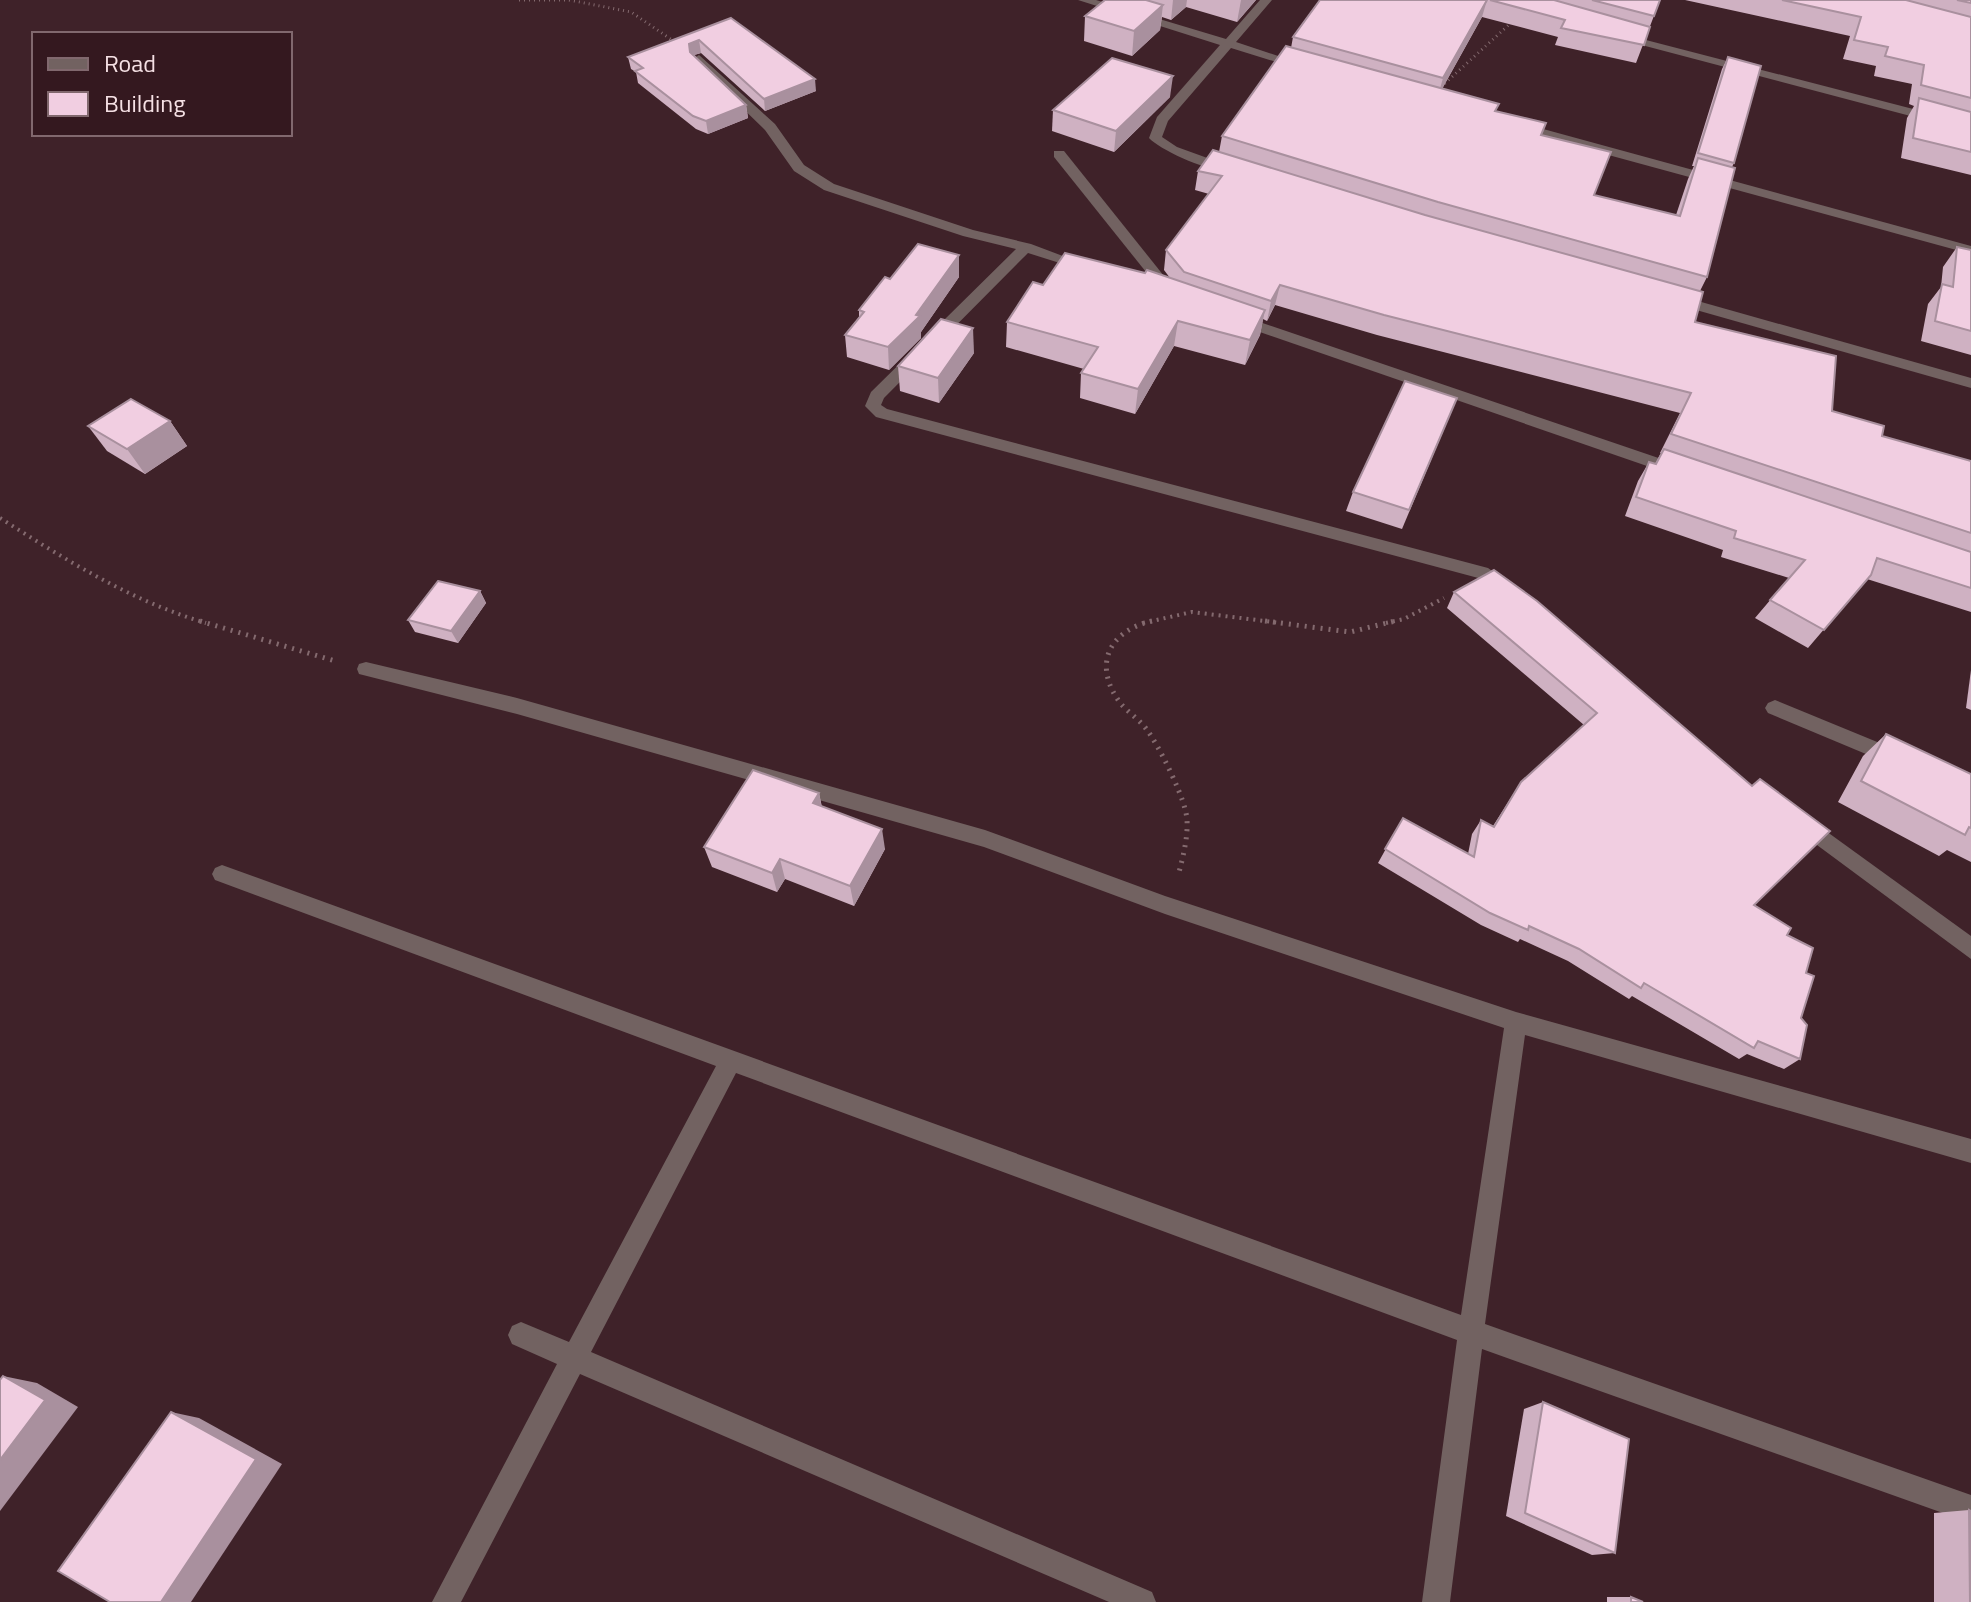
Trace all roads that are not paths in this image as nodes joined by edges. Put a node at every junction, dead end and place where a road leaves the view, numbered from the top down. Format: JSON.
{"nodes":[{"id":1,"x":1084,"y":0,"type":"edge"},
{"id":2,"x":1266,"y":0,"type":"edge"},
{"id":3,"x":1603,"y":31,"type":"edge"},
{"id":4,"x":1227,"y":45,"type":"junction"},
{"id":5,"x":699,"y":59,"type":"edge"},
{"id":6,"x":1319,"y":71,"type":"edge"},
{"id":7,"x":1503,"y":122,"type":"edge"},
{"id":8,"x":1971,"y":128,"type":"edge"},
{"id":9,"x":1059,"y":154,"type":"dead end"},
{"id":10,"x":1241,"y":172,"type":"edge"},
{"id":11,"x":1026,"y":247,"type":"junction"},
{"id":12,"x":1971,"y":250,"type":"edge"},
{"id":13,"x":1100,"y":272,"type":"edge"},
{"id":14,"x":1144,"y":287,"type":"edge"},
{"id":15,"x":1656,"y":294,"type":"edge"},
{"id":16,"x":1218,"y":312,"type":"edge"},
{"id":17,"x":1971,"y":383,"type":"edge"},
{"id":18,"x":1697,"y":477,"type":"edge"},
{"id":19,"x":1522,"y":597,"type":"edge"},
{"id":20,"x":366,"y":669,"type":"road end"},
{"id":21,"x":1775,"y":708,"type":"dead end"},
{"id":22,"x":1915,"y":766,"type":"edge"},
{"id":23,"x":1785,"y":810,"type":"edge"},
{"id":24,"x":222,"y":874,"type":"dead end"},
{"id":25,"x":1971,"y":949,"type":"edge"},
{"id":26,"x":1516,"y":1022,"type":"junction"},
{"id":27,"x":731,"y":1060,"type":"junction"},
{"id":28,"x":1971,"y":1151,"type":"edge"},
{"id":29,"x":1471,"y":1332,"type":"junction"},
{"id":30,"x":521,"y":1335,"type":"dead end"},
{"id":31,"x":572,"y":1358,"type":"junction"},
{"id":32,"x":1971,"y":1509,"type":"edge"},
{"id":33,"x":446,"y":1602,"type":"edge"},
{"id":34,"x":1142,"y":1602,"type":"edge"},
{"id":35,"x":1436,"y":1602,"type":"edge"}],
"edges":[{"from":1,"to":4,"type":"street"},
{"from":2,"to":4,"type":"street"},
{"from":3,"to":8,"type":"street"},
{"from":4,"to":6,"type":"street"},
{"from":4,"to":10,"type":"street"},
{"from":5,"to":11,"type":"street"},
{"from":7,"to":12,"type":"street"},
{"from":9,"to":14,"type":"street"},
{"from":11,"to":13,"type":"street"},
{"from":11,"to":19,"type":"street"},
{"from":15,"to":17,"type":"street"},
{"from":16,"to":18,"type":"street"},
{"from":20,"to":26,"type":"street"},
{"from":21,"to":22,"type":"street"},
{"from":23,"to":25,"type":"street"},
{"from":24,"to":27,"type":"street"},
{"from":26,"to":28,"type":"street"},
{"from":26,"to":29,"type":"street"},
{"from":27,"to":29,"type":"street"},
{"from":27,"to":31,"type":"street"},
{"from":29,"to":32,"type":"street"},
{"from":29,"to":35,"type":"street"},
{"from":30,"to":31,"type":"street"},
{"from":31,"to":33,"type":"street"},
{"from":31,"to":34,"type":"street"}]}
